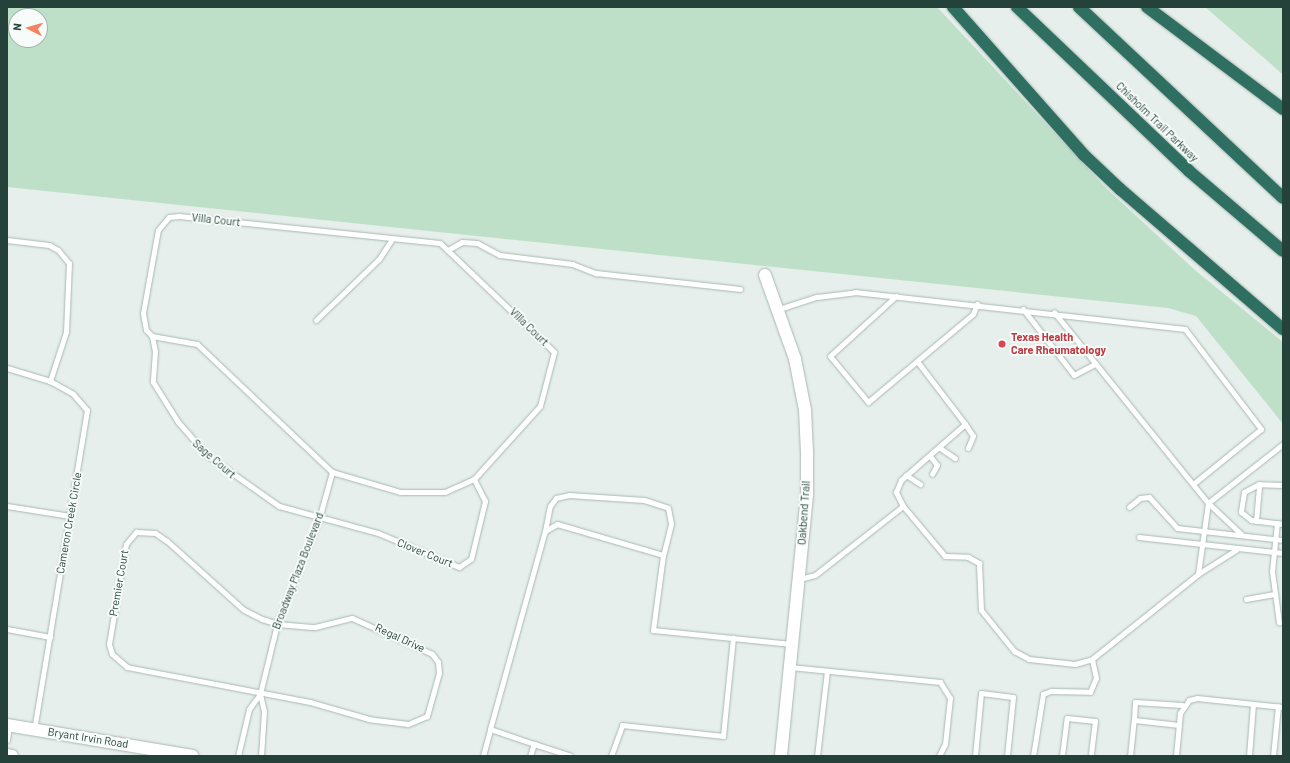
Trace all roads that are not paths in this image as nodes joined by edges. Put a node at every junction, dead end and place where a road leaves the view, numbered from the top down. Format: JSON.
{"nodes":[{"id":1,"x":953,"y":7,"type":"edge"},
{"id":2,"x":1017,"y":7,"type":"edge"},
{"id":3,"x":1079,"y":7,"type":"edge"},
{"id":4,"x":1147,"y":7,"type":"edge"},
{"id":5,"x":1283,"y":109,"type":"edge"},
{"id":6,"x":1283,"y":198,"type":"edge"},
{"id":7,"x":392,"y":239,"type":"junction"},
{"id":8,"x":7,"y":240,"type":"edge"},
{"id":9,"x":448,"y":250,"type":"junction"},
{"id":10,"x":1283,"y":251,"type":"edge"},
{"id":11,"x":765,"y":275,"type":"dead end"},
{"id":12,"x":740,"y":289,"type":"dead end"},
{"id":13,"x":896,"y":296,"type":"junction"},
{"id":14,"x":977,"y":304,"type":"junction"},
{"id":15,"x":779,"y":309,"type":"junction"},
{"id":16,"x":1023,"y":309,"type":"junction"},
{"id":17,"x":1054,"y":312,"type":"junction"},
{"id":18,"x":316,"y":320,"type":"dead end"},
{"id":19,"x":1283,"y":329,"type":"edge"},
{"id":20,"x":152,"y":336,"type":"junction"},
{"id":21,"x":917,"y":361,"type":"junction"},
{"id":22,"x":1095,"y":364,"type":"junction"},
{"id":23,"x":7,"y":368,"type":"edge"},
{"id":24,"x":50,"y":381,"type":"junction"},
{"id":25,"x":965,"y":424,"type":"junction"},
{"id":26,"x":1283,"y":444,"type":"edge"},
{"id":27,"x":940,"y":448,"type":"junction"},
{"id":28,"x":968,"y":448,"type":"dead end"},
{"id":29,"x":930,"y":456,"type":"junction"},
{"id":30,"x":956,"y":458,"type":"dead end"},
{"id":31,"x":332,"y":472,"type":"junction"},
{"id":32,"x":932,"y":474,"type":"dead end"},
{"id":33,"x":906,"y":475,"type":"junction"},
{"id":34,"x":474,"y":479,"type":"junction"},
{"id":35,"x":920,"y":484,"type":"dead end"},
{"id":36,"x":1193,"y":484,"type":"junction"},
{"id":37,"x":1259,"y":484,"type":"junction"},
{"id":38,"x":1283,"y":485,"type":"edge"},
{"id":39,"x":1208,"y":503,"type":"junction"},
{"id":40,"x":7,"y":506,"type":"edge"},
{"id":41,"x":903,"y":506,"type":"junction"},
{"id":42,"x":1129,"y":507,"type":"dead end"},
{"id":43,"x":70,"y":516,"type":"junction"},
{"id":44,"x":319,"y":518,"type":"junction"},
{"id":45,"x":1256,"y":521,"type":"junction"},
{"id":46,"x":1277,"y":523,"type":"junction"},
{"id":47,"x":1283,"y":524,"type":"edge"},
{"id":48,"x":545,"y":531,"type":"junction"},
{"id":49,"x":1202,"y":532,"type":"junction"},
{"id":50,"x":1248,"y":536,"type":"junction"},
{"id":51,"x":1138,"y":537,"type":"dead end"},
{"id":52,"x":1275,"y":539,"type":"junction"},
{"id":53,"x":1283,"y":540,"type":"edge"},
{"id":54,"x":1201,"y":545,"type":"junction"},
{"id":55,"x":1246,"y":550,"type":"junction"},
{"id":56,"x":1274,"y":552,"type":"junction"},
{"id":57,"x":1283,"y":553,"type":"edge"},
{"id":58,"x":663,"y":556,"type":"junction"},
{"id":59,"x":1198,"y":574,"type":"junction"},
{"id":60,"x":799,"y":579,"type":"junction"},
{"id":61,"x":1275,"y":594,"type":"junction"},
{"id":62,"x":1246,"y":599,"type":"dead end"},
{"id":63,"x":1279,"y":623,"type":"dead end"},
{"id":64,"x":277,"y":624,"type":"junction"},
{"id":65,"x":7,"y":629,"type":"edge"},
{"id":66,"x":50,"y":637,"type":"junction"},
{"id":67,"x":733,"y":638,"type":"junction"},
{"id":68,"x":792,"y":644,"type":"junction"},
{"id":69,"x":1092,"y":659,"type":"junction"},
{"id":70,"x":790,"y":667,"type":"junction"},
{"id":71,"x":827,"y":671,"type":"junction"},
{"id":72,"x":260,"y":694,"type":"junction"},
{"id":73,"x":1253,"y":704,"type":"junction"},
{"id":74,"x":1182,"y":705,"type":"junction"},
{"id":75,"x":1281,"y":707,"type":"edge"},
{"id":76,"x":1134,"y":720,"type":"junction"},
{"id":77,"x":1179,"y":724,"type":"junction"},
{"id":78,"x":8,"y":725,"type":"edge"},
{"id":79,"x":34,"y":729,"type":"junction"},
{"id":80,"x":490,"y":729,"type":"junction"},
{"id":81,"x":7,"y":740,"type":"edge"},
{"id":82,"x":534,"y":744,"type":"junction"},
{"id":83,"x":7,"y":755,"type":"edge"},
{"id":84,"x":12,"y":756,"type":"edge"},
{"id":85,"x":192,"y":756,"type":"edge"},
{"id":86,"x":238,"y":756,"type":"edge"},
{"id":87,"x":261,"y":756,"type":"edge"},
{"id":88,"x":483,"y":756,"type":"edge"},
{"id":89,"x":530,"y":756,"type":"edge"},
{"id":90,"x":570,"y":756,"type":"edge"},
{"id":91,"x":611,"y":756,"type":"edge"},
{"id":92,"x":781,"y":756,"type":"edge"},
{"id":93,"x":817,"y":756,"type":"edge"},
{"id":94,"x":939,"y":756,"type":"edge"},
{"id":95,"x":975,"y":756,"type":"edge"},
{"id":96,"x":1007,"y":756,"type":"edge"},
{"id":97,"x":1033,"y":756,"type":"edge"},
{"id":98,"x":1062,"y":756,"type":"edge"},
{"id":99,"x":1091,"y":756,"type":"edge"},
{"id":100,"x":1130,"y":756,"type":"edge"},
{"id":101,"x":1176,"y":756,"type":"edge"},
{"id":102,"x":1249,"y":756,"type":"edge"},
{"id":103,"x":1273,"y":756,"type":"edge"}],
"edges":[{"from":1,"to":19,"type":"highway"},
{"from":2,"to":10,"type":"highway","name":"Chisholm Trail Parkway"},
{"from":3,"to":6,"type":"highway"},
{"from":4,"to":5,"type":"highway"},
{"from":7,"to":9,"type":"lane","name":"Villa Court"},
{"from":7,"to":18,"type":"lane"},
{"from":7,"to":20,"type":"lane","name":"Villa Court"},
{"from":8,"to":24,"type":"lane"},
{"from":9,"to":12,"type":"lane"},
{"from":9,"to":34,"type":"lane","name":"Villa Court"},
{"from":11,"to":15,"type":"street","name":"Oakbend Trail"},
{"from":13,"to":14,"type":"lane"},
{"from":13,"to":15,"type":"lane"},
{"from":13,"to":21,"type":"lane"},
{"from":14,"to":16,"type":"lane"},
{"from":14,"to":21,"type":"lane"},
{"from":15,"to":60,"type":"street","name":"Oakbend Trail"},
{"from":16,"to":17,"type":"lane"},
{"from":16,"to":22,"type":"lane"},
{"from":17,"to":22,"type":"lane"},
{"from":17,"to":36,"type":"lane"},
{"from":20,"to":31,"type":"lane","name":"Villa Court"},
{"from":20,"to":44,"type":"lane","name":"Sage Court"},
{"from":21,"to":25,"type":"lane"},
{"from":22,"to":36,"type":"lane"},
{"from":23,"to":24,"type":"lane","name":"Cameron Creek Circle"},
{"from":24,"to":43,"type":"lane","name":"Cameron Creek Circle"},
{"from":25,"to":27,"type":"lane"},
{"from":25,"to":28,"type":"lane"},
{"from":26,"to":39,"type":"lane"},
{"from":27,"to":29,"type":"lane"},
{"from":27,"to":30,"type":"lane"},
{"from":29,"to":32,"type":"lane"},
{"from":29,"to":33,"type":"lane"},
{"from":31,"to":34,"type":"lane","name":"Villa Court"},
{"from":31,"to":44,"type":"lane","name":"Broadway Plaza Boulevard"},
{"from":33,"to":35,"type":"lane"},
{"from":33,"to":41,"type":"lane"},
{"from":34,"to":44,"type":"lane","name":"Clover Court"},
{"from":36,"to":39,"type":"lane"},
{"from":37,"to":38,"type":"lane"},
{"from":37,"to":45,"type":"lane"},
{"from":37,"to":45,"type":"lane"},
{"from":39,"to":49,"type":"lane"},
{"from":39,"to":50,"type":"lane"},
{"from":40,"to":43,"type":"lane"},
{"from":41,"to":60,"type":"lane"},
{"from":41,"to":69,"type":"lane"},
{"from":42,"to":49,"type":"lane"},
{"from":43,"to":66,"type":"lane","name":"Cameron Creek Circle"},
{"from":44,"to":64,"type":"lane","name":"Broadway Plaza Boulevard"},
{"from":45,"to":46,"type":"lane"},
{"from":46,"to":47,"type":"lane"},
{"from":46,"to":52,"type":"lane"},
{"from":48,"to":58,"type":"lane"},
{"from":48,"to":58,"type":"lane"},
{"from":48,"to":80,"type":"lane"},
{"from":49,"to":50,"type":"lane"},
{"from":49,"to":54,"type":"lane"},
{"from":50,"to":52,"type":"lane"},
{"from":51,"to":54,"type":"lane"},
{"from":52,"to":53,"type":"lane"},
{"from":52,"to":56,"type":"lane"},
{"from":54,"to":55,"type":"lane"},
{"from":54,"to":59,"type":"lane"},
{"from":55,"to":56,"type":"lane"},
{"from":55,"to":59,"type":"lane"},
{"from":56,"to":57,"type":"lane"},
{"from":56,"to":61,"type":"lane"},
{"from":58,"to":67,"type":"lane"},
{"from":59,"to":69,"type":"lane"},
{"from":60,"to":68,"type":"street","name":"Oakbend Trail"},
{"from":61,"to":62,"type":"lane"},
{"from":61,"to":63,"type":"lane"},
{"from":64,"to":72,"type":"lane","name":"Broadway Plaza Boulevard"},
{"from":64,"to":72,"type":"lane","name":"Regal Drive"},
{"from":64,"to":72,"type":"lane","name":"Premier Court"},
{"from":65,"to":66,"type":"lane"},
{"from":66,"to":79,"type":"lane","name":"Cameron Creek Circle"},
{"from":67,"to":68,"type":"lane"},
{"from":67,"to":91,"type":"lane"},
{"from":68,"to":70,"type":"street","name":"Oakbend Trail"},
{"from":69,"to":97,"type":"lane"},
{"from":70,"to":71,"type":"lane"},
{"from":70,"to":92,"type":"street","name":"Oakbend Trail"},
{"from":71,"to":93,"type":"lane"},
{"from":71,"to":94,"type":"lane"},
{"from":72,"to":86,"type":"lane","name":"Broadway Plaza Boulevard"},
{"from":72,"to":87,"type":"lane","name":"Broadway Plaza Boulevard"},
{"from":73,"to":74,"type":"lane"},
{"from":73,"to":75,"type":"lane"},
{"from":73,"to":102,"type":"lane"},
{"from":74,"to":76,"type":"lane"},
{"from":74,"to":77,"type":"lane"},
{"from":75,"to":103,"type":"lane"},
{"from":76,"to":77,"type":"lane"},
{"from":76,"to":100,"type":"lane"},
{"from":77,"to":101,"type":"lane"},
{"from":78,"to":79,"type":"street","name":"Bryant Irvin Road"},
{"from":78,"to":81,"type":"lane"},
{"from":79,"to":85,"type":"street","name":"Bryant Irvin Road"},
{"from":80,"to":82,"type":"lane"},
{"from":80,"to":88,"type":"lane"},
{"from":82,"to":89,"type":"lane"},
{"from":82,"to":90,"type":"lane"},
{"from":83,"to":84,"type":"street"},
{"from":95,"to":96,"type":"lane"},
{"from":98,"to":99,"type":"lane"}]}
